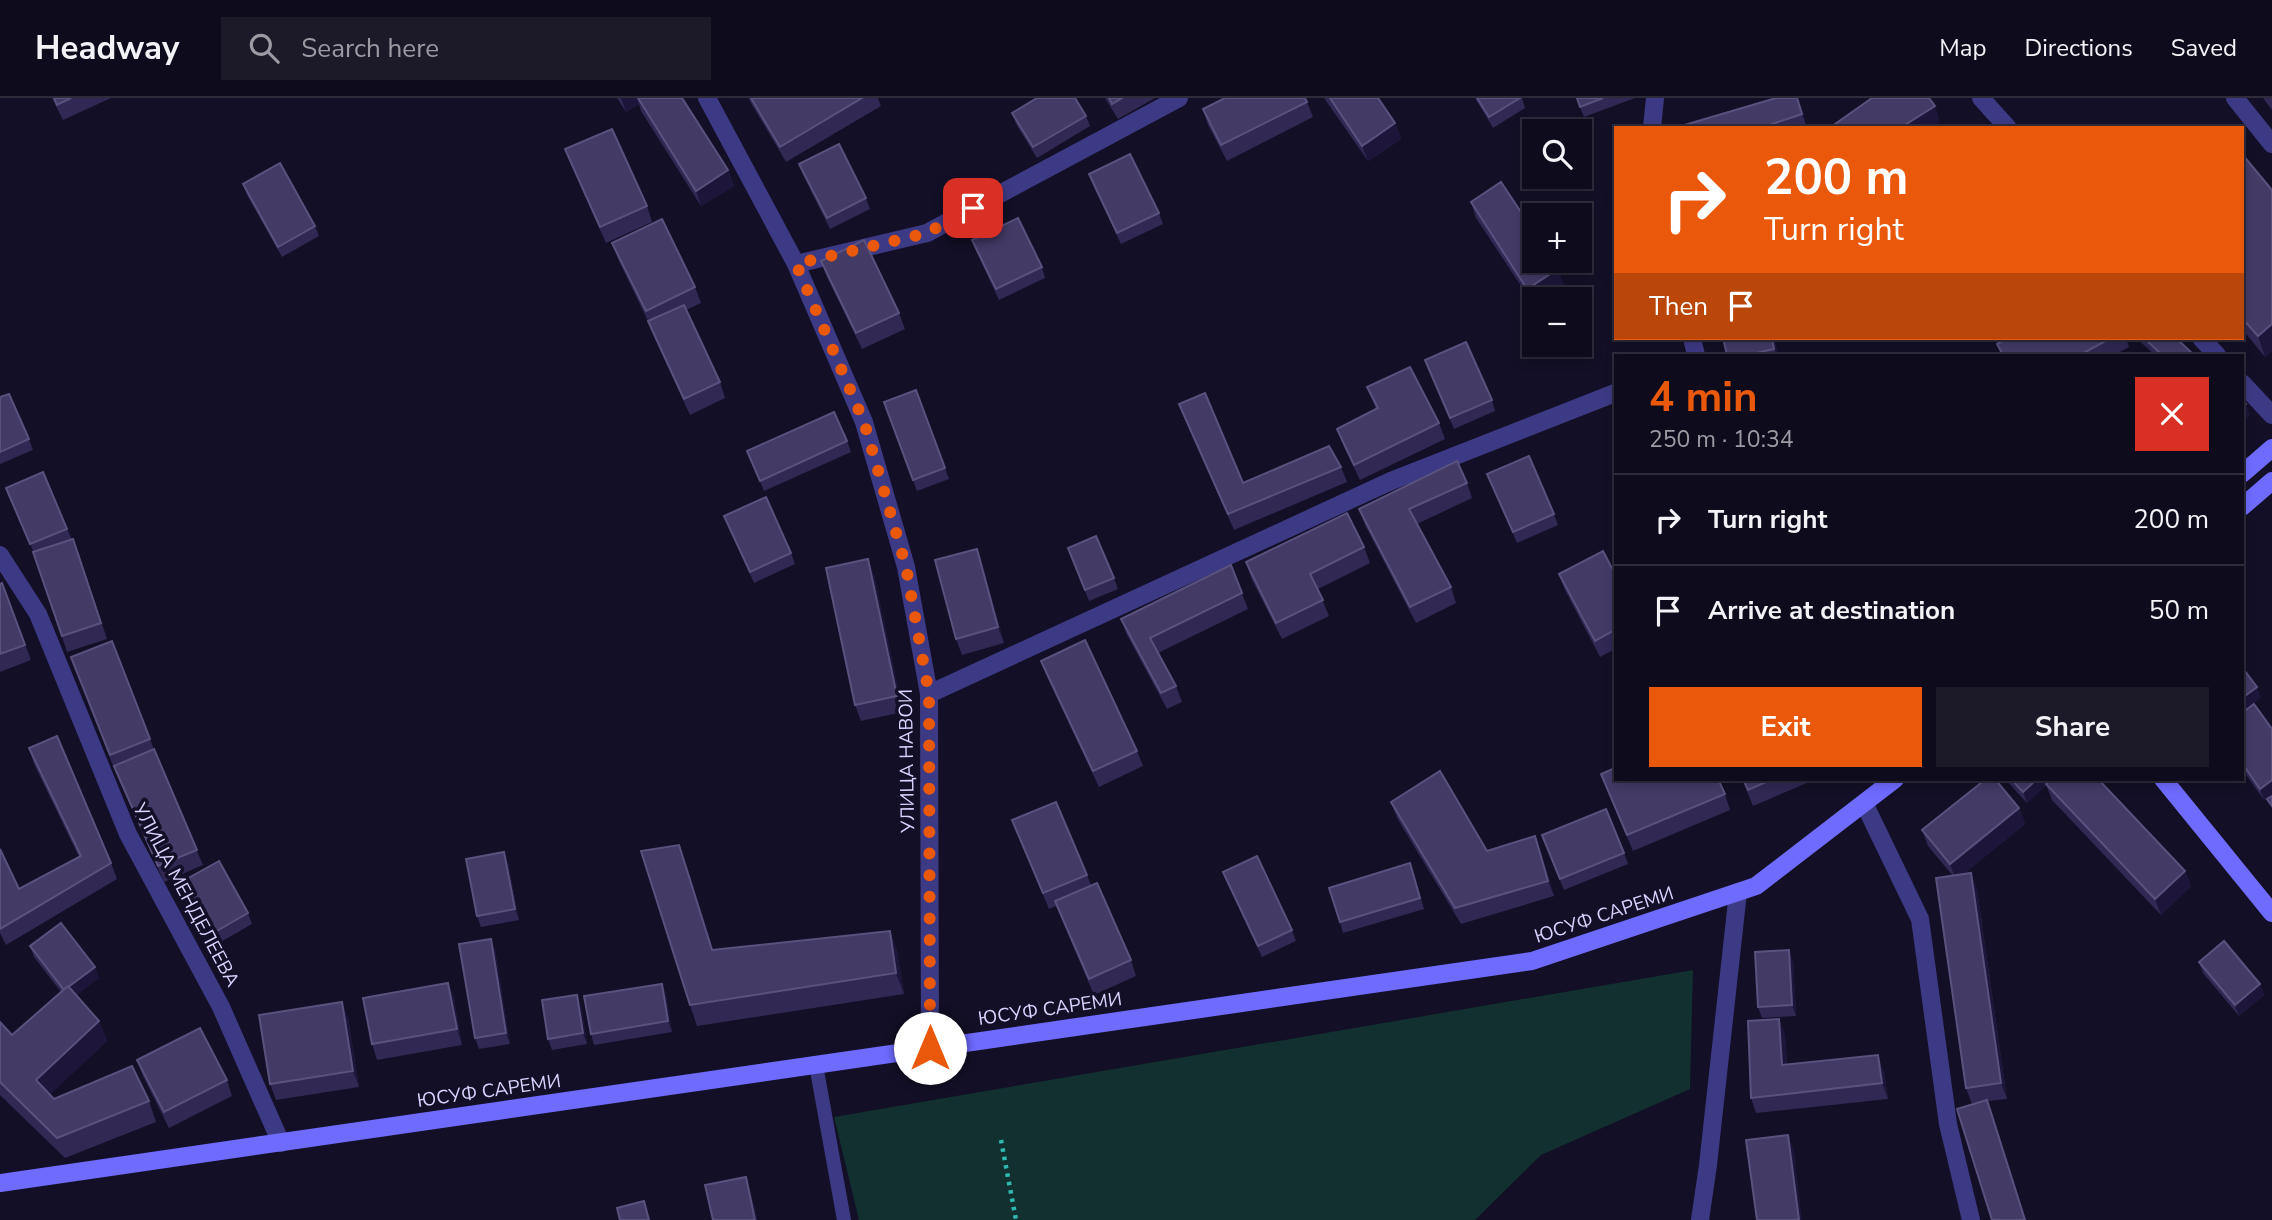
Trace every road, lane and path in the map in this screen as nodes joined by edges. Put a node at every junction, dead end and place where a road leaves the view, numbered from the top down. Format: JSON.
{"nodes":[{"id":1,"x":707,"y":98,"type":"edge"},
{"id":2,"x":1178,"y":98,"type":"edge"},
{"id":3,"x":1655,"y":98,"type":"edge"},
{"id":4,"x":1981,"y":98,"type":"edge"},
{"id":5,"x":2235,"y":98,"type":"edge"},
{"id":6,"x":1652,"y":126,"type":"edge"},
{"id":7,"x":2006,"y":126,"type":"edge"},
{"id":8,"x":2272,"y":144,"type":"edge"},
{"id":9,"x":796,"y":264,"type":"junction"},
{"id":10,"x":2203,"y":340,"type":"edge"},
{"id":11,"x":2216,"y":354,"type":"edge"},
{"id":12,"x":2244,"y":385,"type":"edge"},
{"id":13,"x":1614,"y":393,"type":"edge"},
{"id":14,"x":2272,"y":415,"type":"edge"},
{"id":15,"x":2272,"y":448,"type":"edge"},
{"id":16,"x":2244,"y":472,"type":"edge"},
{"id":17,"x":2272,"y":481,"type":"edge"},
{"id":18,"x":2244,"y":505,"type":"edge"},
{"id":19,"x":0,"y":555,"type":"edge"},
{"id":20,"x":929,"y":694,"type":"junction"},
{"id":21,"x":1892,"y":781,"type":"edge"},
{"id":22,"x":2165,"y":781,"type":"edge"},
{"id":23,"x":1864,"y":803,"type":"junction"},
{"id":24,"x":1738,"y":892,"type":"junction"},
{"id":25,"x":2272,"y":913,"type":"edge"},
{"id":26,"x":930,"y":1048,"type":"junction"},
{"id":27,"x":816,"y":1065,"type":"junction"},
{"id":28,"x":1001,"y":1140,"type":"dead end"},
{"id":29,"x":281,"y":1143,"type":"junction"},
{"id":30,"x":0,"y":1183,"type":"edge"},
{"id":31,"x":845,"y":1220,"type":"edge"},
{"id":32,"x":1016,"y":1220,"type":"edge"},
{"id":33,"x":1700,"y":1220,"type":"edge"},
{"id":34,"x":1971,"y":1220,"type":"edge"}],
"edges":[{"from":1,"to":9,"type":"street","name":"УЛИЦА НАВОИ"},
{"from":2,"to":9,"type":"street"},
{"from":3,"to":6,"type":"street"},
{"from":4,"to":7,"type":"street"},
{"from":5,"to":8,"type":"street"},
{"from":9,"to":20,"type":"street","name":"УЛИЦА НАВОИ"},
{"from":10,"to":11,"type":"street"},
{"from":12,"to":14,"type":"street"},
{"from":13,"to":20,"type":"street"},
{"from":15,"to":16,"type":"main road"},
{"from":17,"to":18,"type":"main road"},
{"from":19,"to":29,"type":"street","name":"УЛИЦА МЕНДЕЛЕЕВА"},
{"from":20,"to":26,"type":"street","name":"УЛИЦА НАВОИ"},
{"from":21,"to":23,"type":"main road","name":"ЮСУФ САРЕМИ"},
{"from":22,"to":25,"type":"main road"},
{"from":23,"to":24,"type":"main road","name":"ЮСУФ САРЕМИ"},
{"from":23,"to":34,"type":"street"},
{"from":24,"to":26,"type":"main road","name":"ЮСУФ САРЕМИ"},
{"from":24,"to":33,"type":"street"},
{"from":26,"to":27,"type":"main road","name":"ЮСУФ САРЕМИ"},
{"from":27,"to":29,"type":"main road","name":"ЮСУФ САРЕМИ"},
{"from":27,"to":31,"type":"lane"},
{"from":28,"to":32,"type":"path"},
{"from":29,"to":30,"type":"main road","name":"ЮСУФ САРЕМИ"}]}
